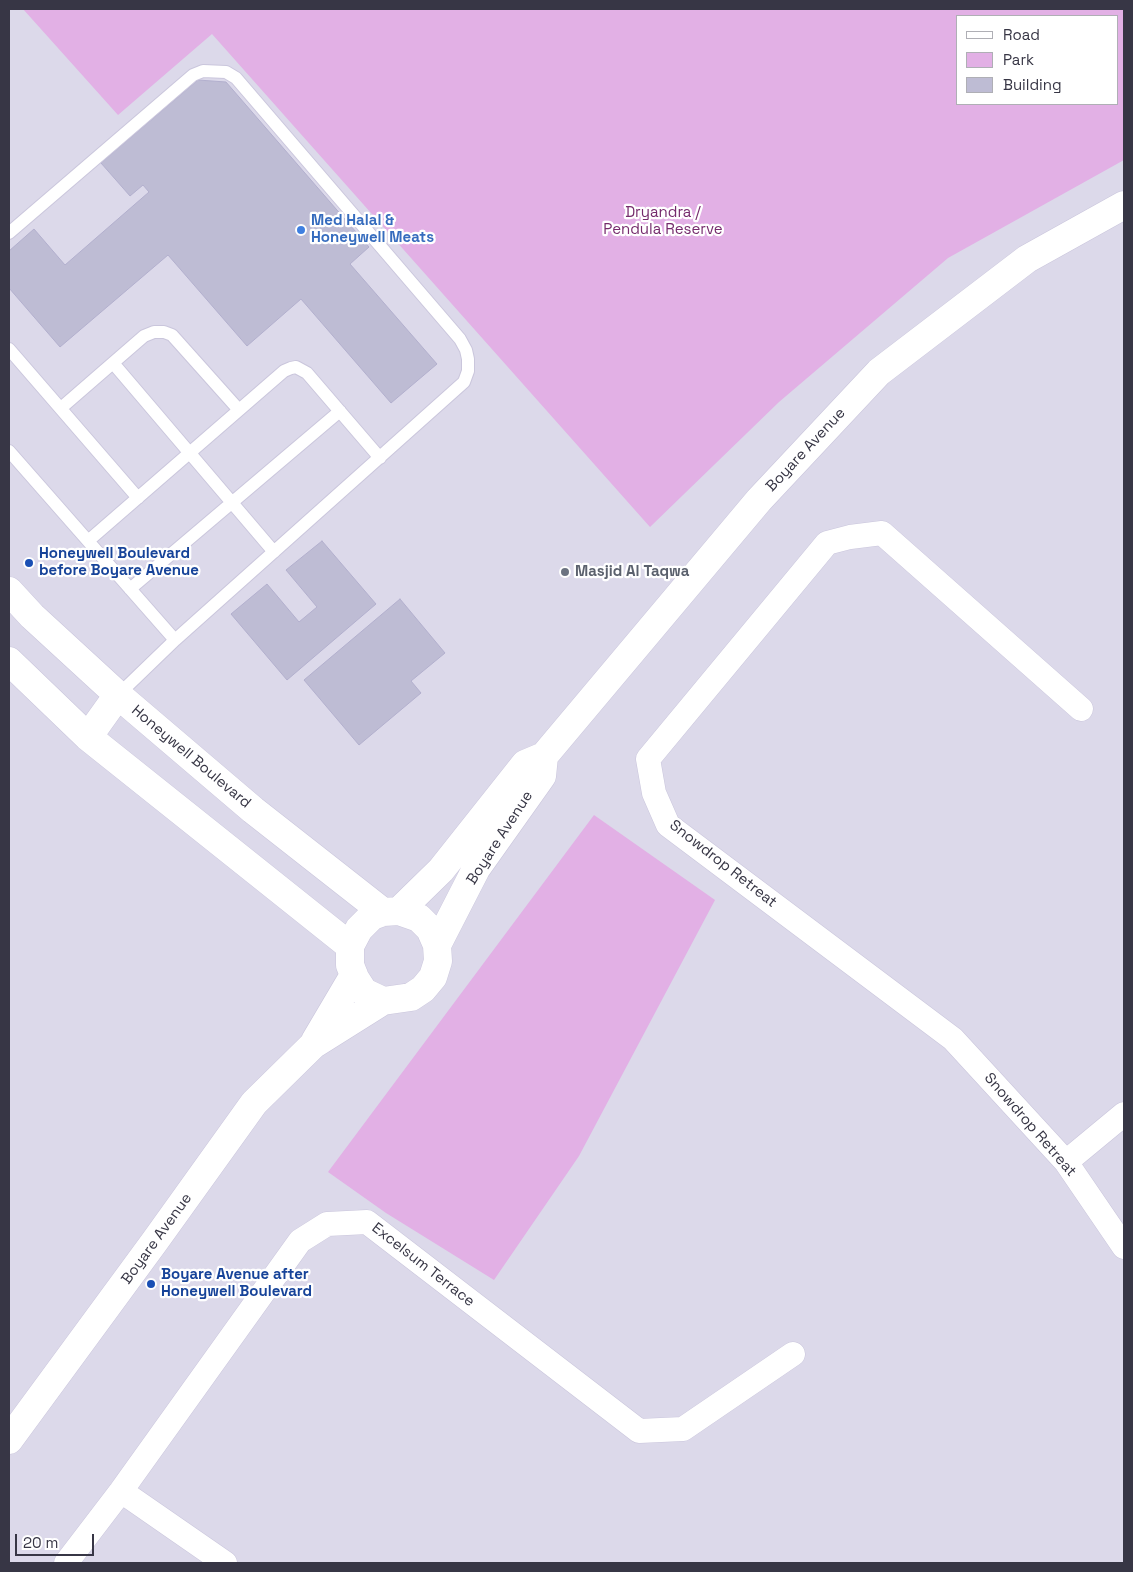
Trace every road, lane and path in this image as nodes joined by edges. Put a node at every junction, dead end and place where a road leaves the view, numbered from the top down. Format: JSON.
{"nodes":[{"id":1,"x":1124,"y":205,"type":"edge"},
{"id":2,"x":9,"y":233,"type":"edge"},
{"id":3,"x":9,"y":349,"type":"edge"},
{"id":4,"x":113,"y":363,"type":"junction"},
{"id":5,"x":61,"y":408,"type":"junction"},
{"id":6,"x":239,"y":410,"type":"junction"},
{"id":7,"x":340,"y":411,"type":"junction"},
{"id":8,"x":9,"y":451,"type":"edge"},
{"id":9,"x":190,"y":453,"type":"junction"},
{"id":10,"x":380,"y":458,"type":"junction"},
{"id":11,"x":138,"y":498,"type":"junction"},
{"id":12,"x":232,"y":502,"type":"junction"},
{"id":13,"x":88,"y":541,"type":"junction"},
{"id":14,"x":274,"y":552,"type":"junction"},
{"id":15,"x":130,"y":589,"type":"junction"},
{"id":16,"x":9,"y":591,"type":"edge"},
{"id":17,"x":175,"y":640,"type":"junction"},
{"id":18,"x":9,"y":661,"type":"edge"},
{"id":19,"x":118,"y":695,"type":"junction"},
{"id":20,"x":1081,"y":709,"type":"dead end"},
{"id":21,"x":88,"y":737,"type":"junction"},
{"id":22,"x":544,"y":756,"type":"junction"},
{"id":23,"x":391,"y":912,"type":"junction"},
{"id":24,"x":438,"y":945,"type":"junction"},
{"id":25,"x":350,"y":946,"type":"junction"},
{"id":26,"x":354,"y":975,"type":"junction"},
{"id":27,"x":382,"y":1001,"type":"junction"},
{"id":28,"x":313,"y":1045,"type":"junction"},
{"id":29,"x":1124,"y":1114,"type":"edge"},
{"id":30,"x":1066,"y":1162,"type":"junction"},
{"id":31,"x":1124,"y":1247,"type":"edge"},
{"id":32,"x":793,"y":1354,"type":"dead end"},
{"id":33,"x":9,"y":1440,"type":"edge"},
{"id":34,"x":121,"y":1491,"type":"junction"},
{"id":35,"x":66,"y":1563,"type":"edge"},
{"id":36,"x":225,"y":1563,"type":"edge"}],
"edges":[{"from":1,"to":22,"type":"street","name":"Boyare Avenue"},
{"from":2,"to":10,"type":"lane"},
{"from":3,"to":5,"type":"lane"},
{"from":4,"to":5,"type":"lane"},
{"from":4,"to":6,"type":"lane"},
{"from":4,"to":9,"type":"lane"},
{"from":5,"to":11,"type":"lane"},
{"from":6,"to":7,"type":"lane"},
{"from":6,"to":9,"type":"lane"},
{"from":7,"to":10,"type":"lane"},
{"from":7,"to":12,"type":"lane"},
{"from":8,"to":13,"type":"lane"},
{"from":9,"to":11,"type":"lane"},
{"from":9,"to":12,"type":"lane"},
{"from":10,"to":14,"type":"lane"},
{"from":11,"to":13,"type":"lane"},
{"from":12,"to":14,"type":"lane"},
{"from":12,"to":15,"type":"lane"},
{"from":13,"to":15,"type":"lane"},
{"from":14,"to":17,"type":"lane"},
{"from":15,"to":17,"type":"lane"},
{"from":16,"to":19,"type":"street","name":"Honeywell Boulevard"},
{"from":17,"to":19,"type":"lane"},
{"from":18,"to":21,"type":"street"},
{"from":19,"to":21,"type":"street"},
{"from":19,"to":23,"type":"street","name":"Honeywell Boulevard"},
{"from":20,"to":30,"type":"street","name":"Snowdrop Retreat"},
{"from":21,"to":25,"type":"street"},
{"from":22,"to":23,"type":"street","name":"Boyare Avenue"},
{"from":22,"to":24,"type":"street","name":"Boyare Avenue"},
{"from":23,"to":24,"type":"street"},
{"from":23,"to":25,"type":"street"},
{"from":24,"to":27,"type":"street"},
{"from":25,"to":26,"type":"street"},
{"from":26,"to":27,"type":"street"},
{"from":26,"to":28,"type":"street","name":"Boyare Avenue"},
{"from":27,"to":28,"type":"street","name":"Boyare Avenue"},
{"from":28,"to":33,"type":"street","name":"Boyare Avenue"},
{"from":29,"to":30,"type":"street"},
{"from":30,"to":31,"type":"street","name":"Snowdrop Retreat"},
{"from":32,"to":34,"type":"street","name":"Excelsum Terrace"},
{"from":34,"to":35,"type":"street","name":"Excelsum Terrace"},
{"from":34,"to":36,"type":"street"}]}
